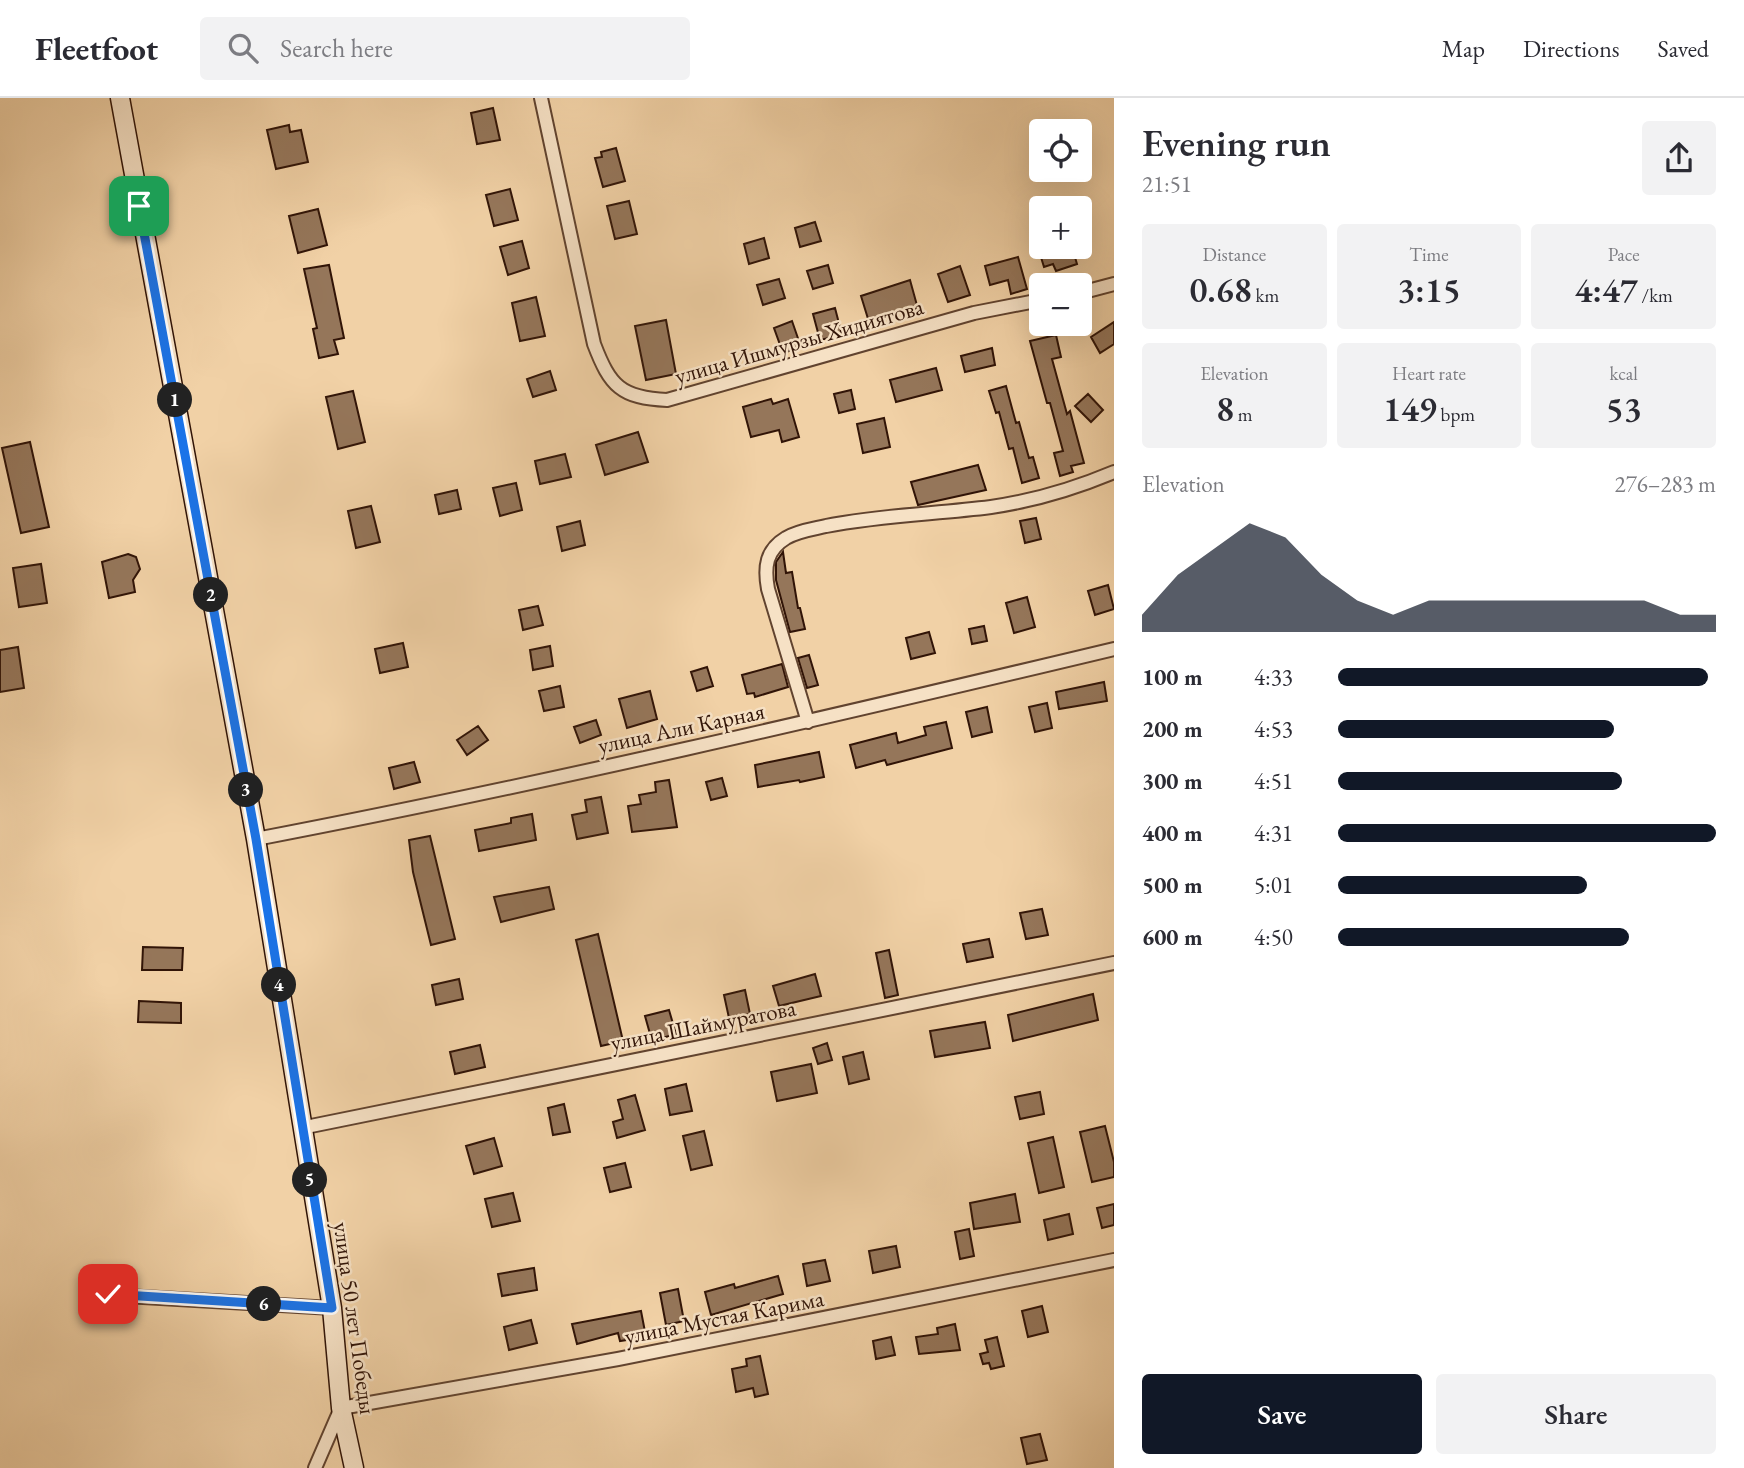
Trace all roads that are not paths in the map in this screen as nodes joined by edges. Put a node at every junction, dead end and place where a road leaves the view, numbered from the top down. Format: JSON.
{"nodes":[{"id":1,"x":120,"y":98,"type":"edge"},
{"id":2,"x":541,"y":98,"type":"edge"},
{"id":3,"x":1114,"y":284,"type":"edge"},
{"id":4,"x":1092,"y":290,"type":"edge"},
{"id":5,"x":1029,"y":302,"type":"edge"},
{"id":6,"x":1114,"y":472,"type":"edge"},
{"id":7,"x":1114,"y":649,"type":"edge"},
{"id":8,"x":808,"y":722,"type":"junction"},
{"id":9,"x":256,"y":839,"type":"junction"},
{"id":10,"x":1114,"y":963,"type":"edge"},
{"id":11,"x":301,"y":1128,"type":"junction"},
{"id":12,"x":1114,"y":1260,"type":"edge"},
{"id":13,"x":108,"y":1294,"type":"dead end"},
{"id":14,"x":332,"y":1308,"type":"junction"},
{"id":15,"x":341,"y":1408,"type":"junction"},
{"id":16,"x":315,"y":1468,"type":"edge"},
{"id":17,"x":354,"y":1468,"type":"edge"}],
"edges":[{"from":1,"to":9,"type":"street","name":"улица 50 лет Победы"},
{"from":2,"to":5,"type":"street","name":"улица Ишмурзы Хидиятова"},
{"from":3,"to":4,"type":"street"},
{"from":6,"to":8,"type":"street"},
{"from":7,"to":8,"type":"street","name":"улица Али Карная"},
{"from":8,"to":9,"type":"street","name":"улица Али Карная"},
{"from":9,"to":11,"type":"street","name":"улица 50 лет Победы"},
{"from":10,"to":11,"type":"street","name":"улица Шаймуратова"},
{"from":11,"to":14,"type":"street","name":"улица 50 лет Победы"},
{"from":12,"to":15,"type":"street","name":"улица Мустая Карима"},
{"from":13,"to":14,"type":"street"},
{"from":14,"to":15,"type":"street","name":"улица 50 лет Победы"},
{"from":15,"to":16,"type":"street"},
{"from":15,"to":17,"type":"street","name":"улица 50 лет Победы"}]}
